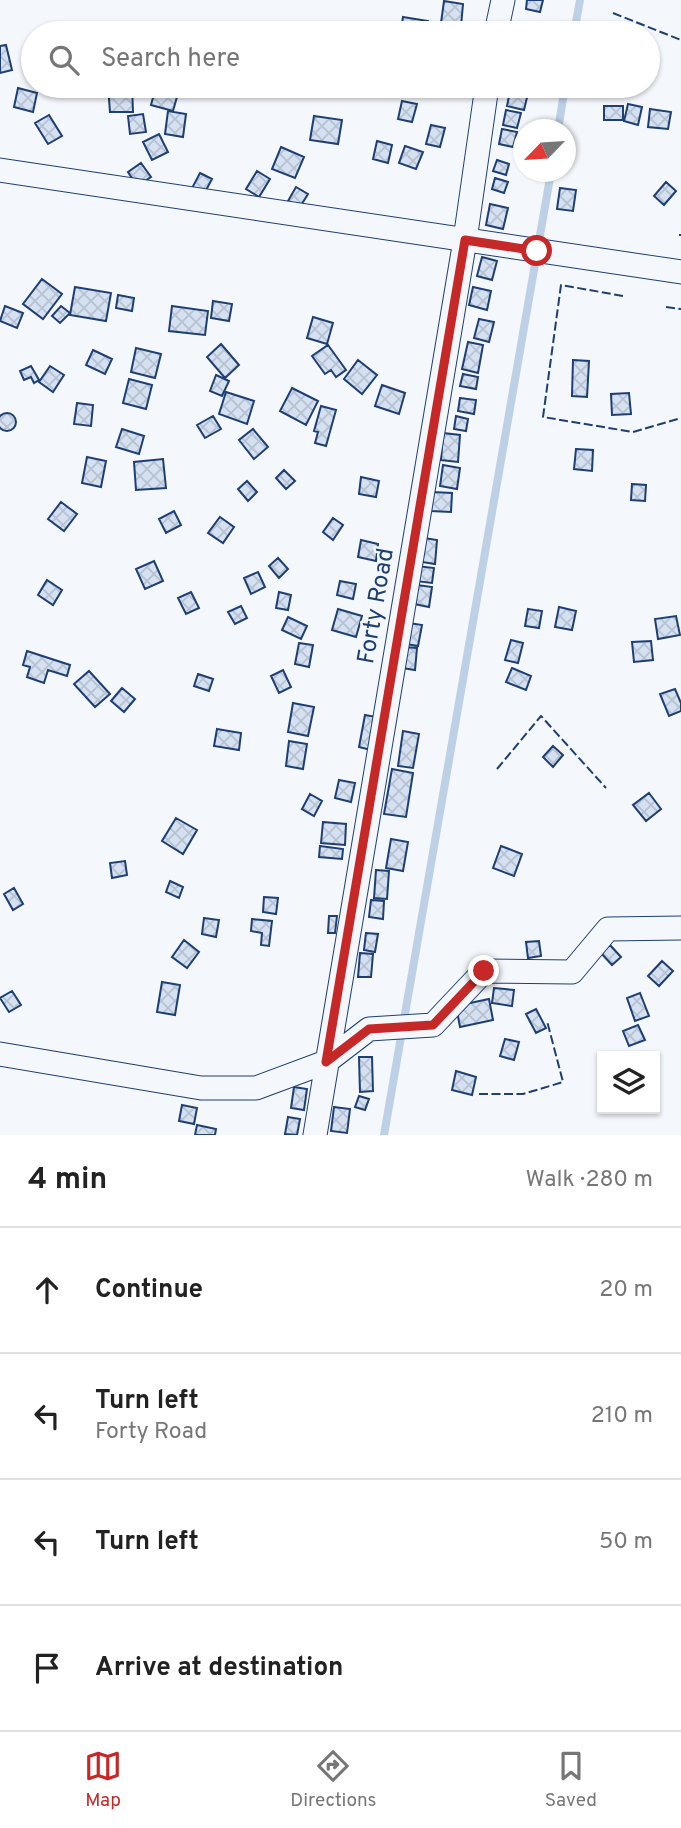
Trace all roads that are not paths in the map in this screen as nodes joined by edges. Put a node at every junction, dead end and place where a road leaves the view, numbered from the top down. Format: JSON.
{"nodes":[{"id":1,"x":503,"y":0,"type":"edge"},
{"id":2,"x":499,"y":21,"type":"edge"},
{"id":3,"x":485,"y":98,"type":"edge"},
{"id":4,"x":0,"y":170,"type":"edge"},
{"id":5,"x":465,"y":240,"type":"junction"},
{"id":6,"x":681,"y":272,"type":"edge"},
{"id":7,"x":681,"y":928,"type":"edge"},
{"id":8,"x":0,"y":1055,"type":"edge"},
{"id":9,"x":326,"y":1062,"type":"junction"},
{"id":10,"x":315,"y":1135,"type":"edge"}],
"edges":[{"from":1,"to":2,"type":"street"},
{"from":3,"to":5,"type":"street","name":"Forty Road"},
{"from":4,"to":5,"type":"street"},
{"from":5,"to":6,"type":"street"},
{"from":5,"to":9,"type":"street","name":"Forty Road"},
{"from":7,"to":9,"type":"street"},
{"from":8,"to":9,"type":"street"},
{"from":9,"to":10,"type":"street","name":"Forty Road"}]}
